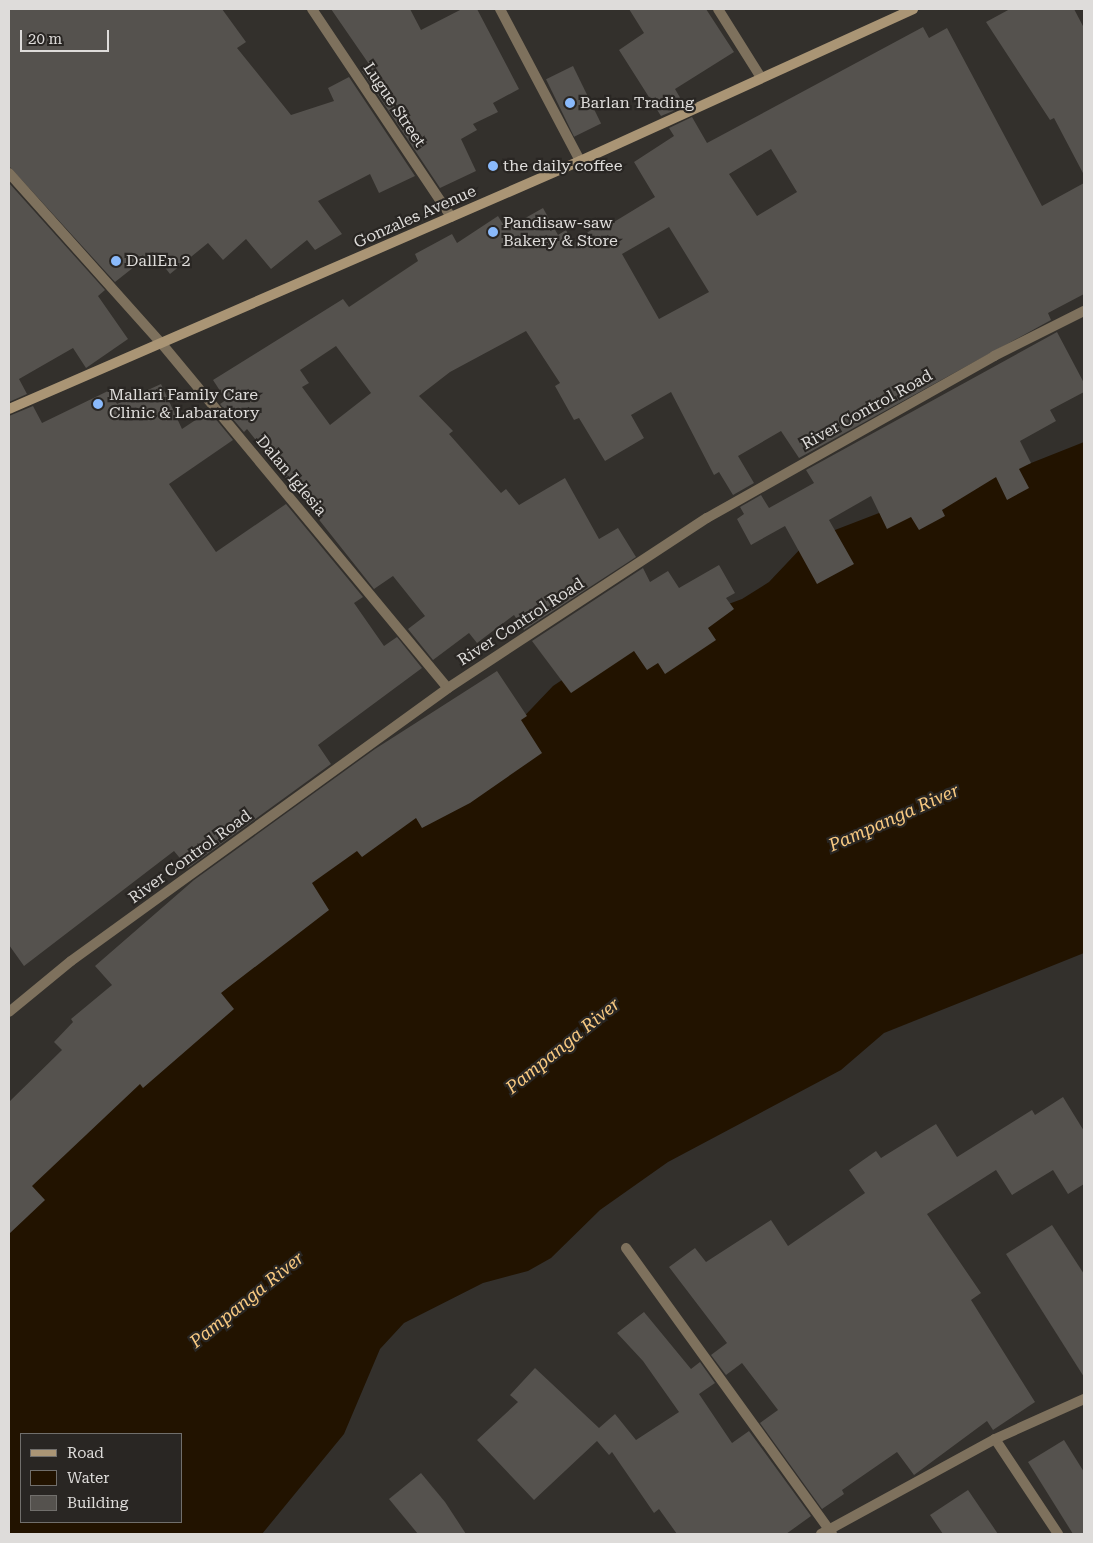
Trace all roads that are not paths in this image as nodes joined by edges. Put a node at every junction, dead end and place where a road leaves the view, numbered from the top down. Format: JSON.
{"nodes":[{"id":1,"x":312,"y":9,"type":"edge"},
{"id":2,"x":500,"y":9,"type":"edge"},
{"id":3,"x":718,"y":9,"type":"edge"},
{"id":4,"x":913,"y":9,"type":"edge"},
{"id":5,"x":760,"y":76,"type":"junction"},
{"id":6,"x":580,"y":161,"type":"junction"},
{"id":7,"x":9,"y":173,"type":"edge"},
{"id":8,"x":451,"y":217,"type":"junction"},
{"id":9,"x":1084,"y":311,"type":"edge"},
{"id":10,"x":162,"y":344,"type":"junction"},
{"id":11,"x":9,"y":410,"type":"edge"},
{"id":12,"x":448,"y":688,"type":"junction"},
{"id":13,"x":9,"y":1012,"type":"edge"},
{"id":14,"x":626,"y":1248,"type":"dead end"},
{"id":15,"x":1084,"y":1399,"type":"edge"},
{"id":16,"x":995,"y":1439,"type":"junction"},
{"id":17,"x":827,"y":1533,"type":"edge"},
{"id":18,"x":1058,"y":1534,"type":"edge"}],
"edges":[{"from":1,"to":8,"type":"street","name":"Lugue Street"},
{"from":2,"to":6,"type":"street"},
{"from":3,"to":5,"type":"street"},
{"from":4,"to":5,"type":"main road","name":"Gonzales Avenue"},
{"from":5,"to":6,"type":"main road","name":"Gonzales Avenue"},
{"from":6,"to":8,"type":"main road","name":"Gonzales Avenue"},
{"from":7,"to":10,"type":"street","name":"Dalan Iglesia"},
{"from":8,"to":10,"type":"main road","name":"Gonzales Avenue"},
{"from":9,"to":12,"type":"street","name":"River Control Road"},
{"from":10,"to":11,"type":"main road","name":"Gonzales Avenue"},
{"from":10,"to":12,"type":"street","name":"Dalan Iglesia"},
{"from":12,"to":13,"type":"street","name":"River Control Road"},
{"from":14,"to":17,"type":"street"},
{"from":15,"to":16,"type":"street"},
{"from":16,"to":17,"type":"street"},
{"from":16,"to":18,"type":"street"}]}
